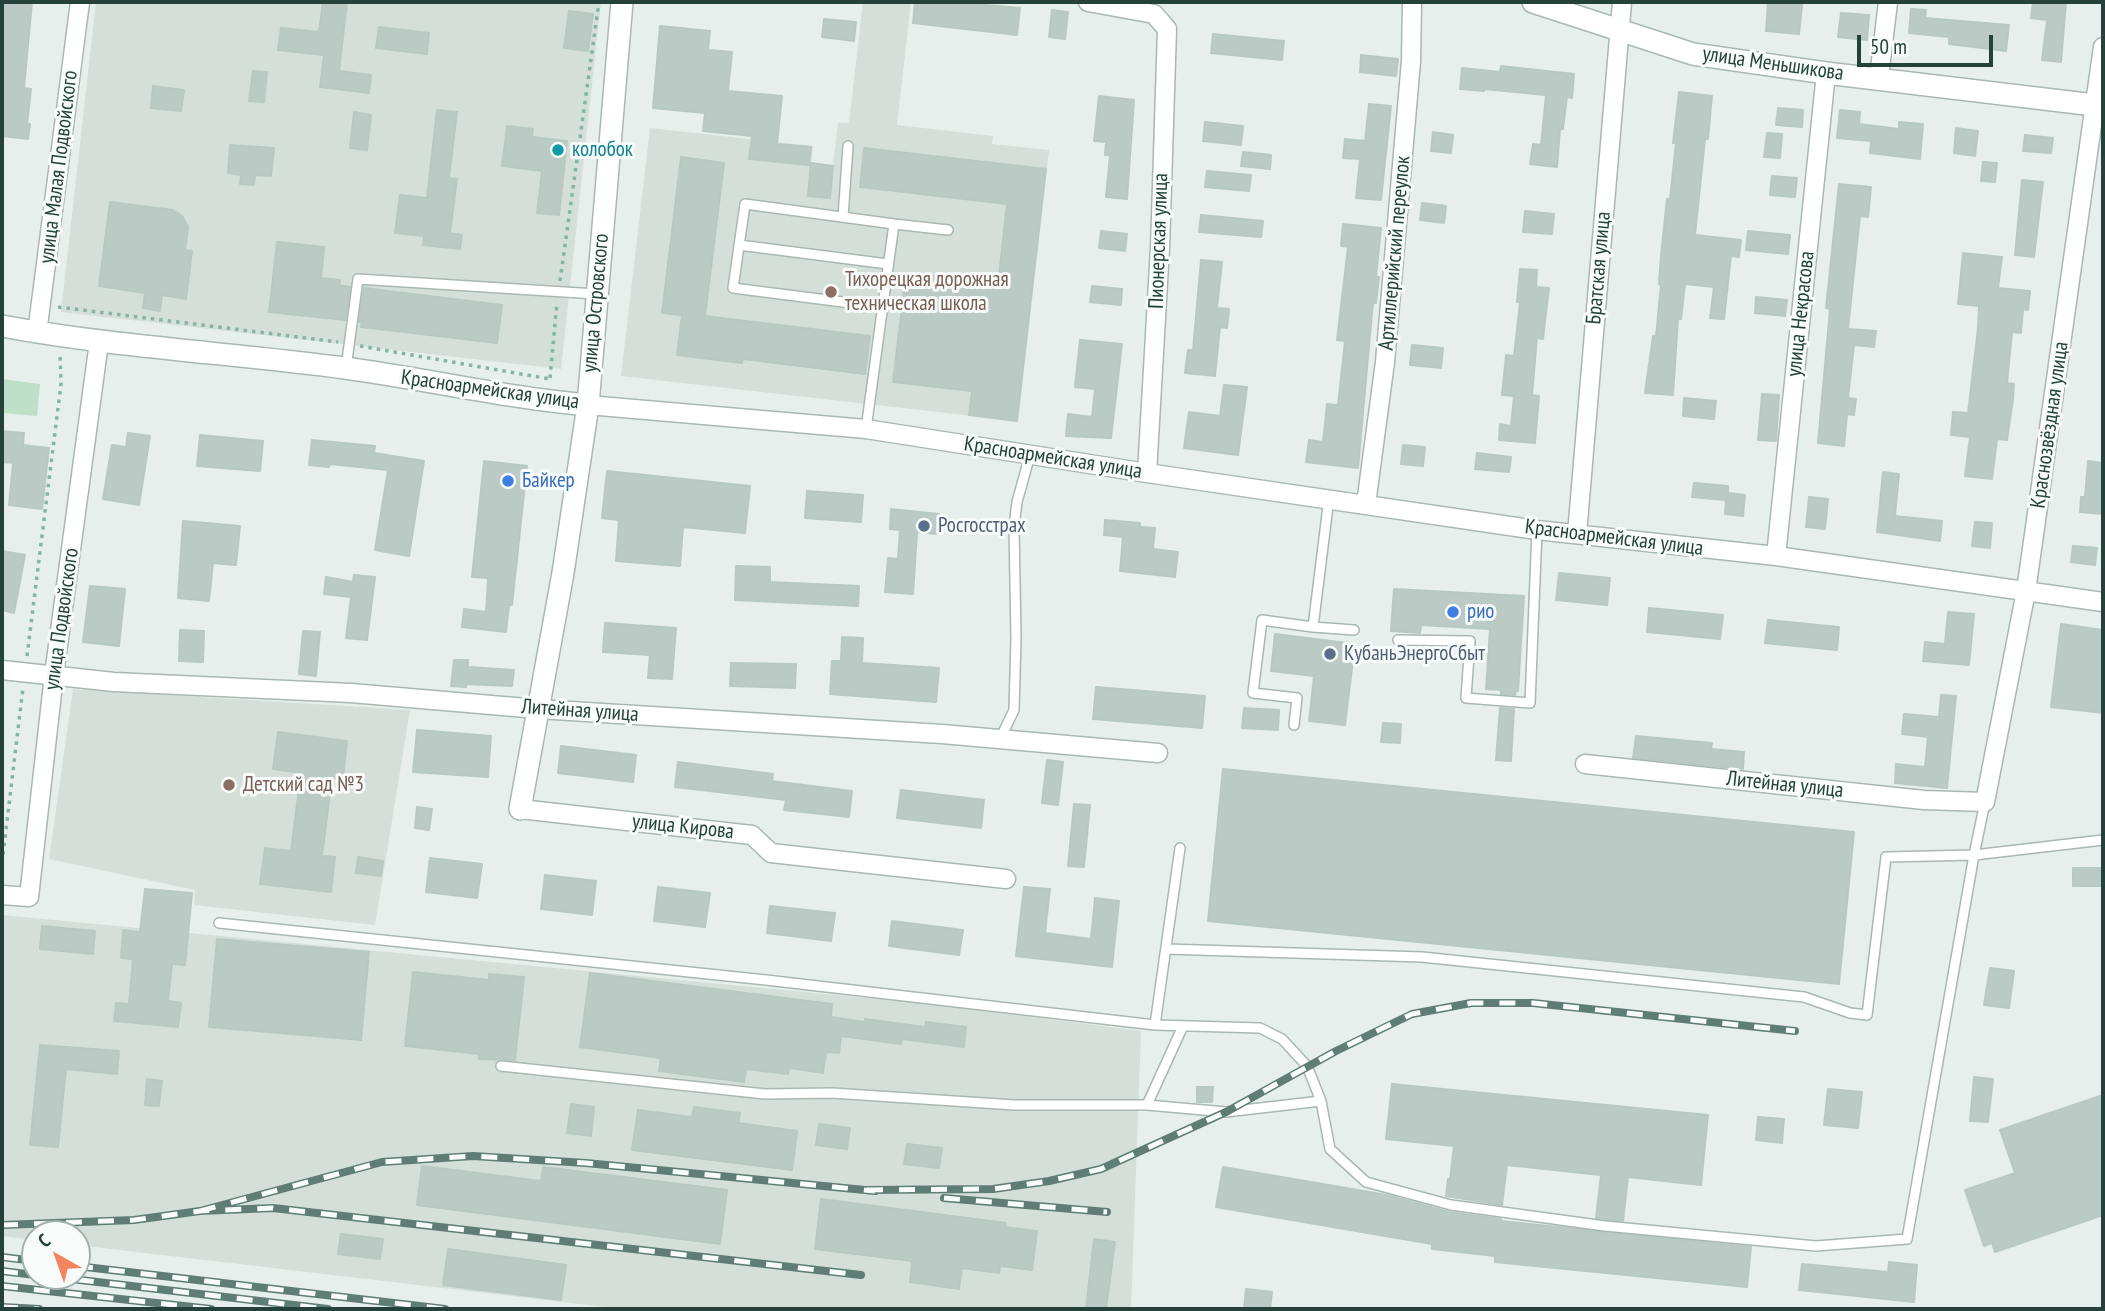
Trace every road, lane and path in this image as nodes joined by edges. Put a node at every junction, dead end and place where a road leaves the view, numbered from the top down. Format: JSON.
{"nodes":[{"id":1,"x":80,"y":2,"type":"edge"},
{"id":2,"x":599,"y":2,"type":"edge"},
{"id":3,"x":622,"y":2,"type":"edge"},
{"id":4,"x":1088,"y":2,"type":"edge"},
{"id":5,"x":1412,"y":2,"type":"edge"},
{"id":6,"x":1532,"y":2,"type":"edge"},
{"id":7,"x":1622,"y":2,"type":"edge"},
{"id":8,"x":1888,"y":2,"type":"edge"},
{"id":9,"x":1619,"y":31,"type":"junction"},
{"id":10,"x":2103,"y":47,"type":"edge"},
{"id":11,"x":1825,"y":73,"type":"junction"},
{"id":12,"x":1879,"y":77,"type":"junction"},
{"id":13,"x":2099,"y":105,"type":"edge"},
{"id":14,"x":848,"y":146,"type":"dead end"},
{"id":15,"x":843,"y":217,"type":"junction"},
{"id":16,"x":894,"y":224,"type":"junction"},
{"id":17,"x":948,"y":230,"type":"dead end"},
{"id":18,"x":739,"y":245,"type":"junction"},
{"id":19,"x":888,"y":264,"type":"junction"},
{"id":20,"x":558,"y":291,"type":"junction"},
{"id":21,"x":596,"y":294,"type":"junction"},
{"id":22,"x":882,"y":307,"type":"junction"},
{"id":23,"x":2,"y":326,"type":"edge"},
{"id":24,"x":37,"y":333,"type":"junction"},
{"id":25,"x":60,"y":334,"type":"junction"},
{"id":26,"x":99,"y":342,"type":"junction"},
{"id":27,"x":349,"y":344,"type":"junction"},
{"id":28,"x":346,"y":368,"type":"junction"},
{"id":29,"x":550,"y":379,"type":"junction"},
{"id":30,"x":548,"y":401,"type":"junction"},
{"id":31,"x":588,"y":405,"type":"junction"},
{"id":32,"x":866,"y":429,"type":"junction"},
{"id":33,"x":1030,"y":455,"type":"junction"},
{"id":34,"x":1147,"y":473,"type":"junction"},
{"id":35,"x":1329,"y":498,"type":"junction"},
{"id":36,"x":1366,"y":504,"type":"junction"},
{"id":37,"x":1536,"y":530,"type":"junction"},
{"id":38,"x":1577,"y":534,"type":"junction"},
{"id":39,"x":1776,"y":556,"type":"junction"},
{"id":40,"x":2026,"y":591,"type":"junction"},
{"id":41,"x":2103,"y":602,"type":"edge"},
{"id":42,"x":1313,"y":627,"type":"junction"},
{"id":43,"x":1354,"y":630,"type":"dead end"},
{"id":44,"x":1398,"y":640,"type":"dead end"},
{"id":45,"x":2,"y":670,"type":"edge"},
{"id":46,"x":25,"y":672,"type":"junction"},
{"id":47,"x":54,"y":675,"type":"junction"},
{"id":48,"x":538,"y":709,"type":"junction"},
{"id":49,"x":1294,"y":725,"type":"dead end"},
{"id":50,"x":1000,"y":739,"type":"junction"},
{"id":51,"x":1158,"y":753,"type":"dead end"},
{"id":52,"x":1585,"y":764,"type":"dead end"},
{"id":53,"x":1985,"y":802,"type":"junction"},
{"id":54,"x":520,"y":809,"type":"joint"},
{"id":55,"x":2103,"y":840,"type":"edge"},
{"id":56,"x":1180,"y":848,"type":"dead end"},
{"id":57,"x":1974,"y":855,"type":"junction"},
{"id":58,"x":2,"y":863,"type":"edge"},
{"id":59,"x":1006,"y":879,"type":"dead end"},
{"id":60,"x":2,"y":895,"type":"edge"},
{"id":61,"x":219,"y":923,"type":"dead end"},
{"id":62,"x":1166,"y":949,"type":"junction"},
{"id":63,"x":1155,"y":1025,"type":"junction"},
{"id":64,"x":1182,"y":1026,"type":"junction"},
{"id":65,"x":501,"y":1066,"type":"dead end"},
{"id":66,"x":1321,"y":1101,"type":"junction"},
{"id":67,"x":1147,"y":1105,"type":"junction"}],
"edges":[{"from":1,"to":24,"type":"street","name":"улица Малая Подвойского"},
{"from":2,"to":20,"type":"path"},
{"from":3,"to":21,"type":"street","name":"улица Островского"},
{"from":4,"to":34,"type":"street","name":"Пионерская улица"},
{"from":5,"to":36,"type":"street","name":"Артиллерийский переулок"},
{"from":6,"to":9,"type":"street","name":"улица Меньшикова"},
{"from":7,"to":9,"type":"street","name":"Братская улица"},
{"from":8,"to":12,"type":"street"},
{"from":9,"to":11,"type":"street","name":"улица Меньшикова"},
{"from":9,"to":38,"type":"street","name":"Братская улица"},
{"from":10,"to":13,"type":"street","name":"Краснозвёздная улица"},
{"from":11,"to":12,"type":"street","name":"улица Меньшикова"},
{"from":11,"to":39,"type":"street","name":"улица Некрасова"},
{"from":12,"to":13,"type":"street","name":"улица Меньшикова"},
{"from":13,"to":40,"type":"street","name":"Краснозвёздная улица"},
{"from":14,"to":15,"type":"lane"},
{"from":15,"to":16,"type":"lane"},
{"from":15,"to":18,"type":"lane"},
{"from":16,"to":17,"type":"lane"},
{"from":16,"to":19,"type":"lane"},
{"from":18,"to":19,"type":"lane"},
{"from":18,"to":22,"type":"lane"},
{"from":19,"to":22,"type":"lane"},
{"from":20,"to":21,"type":"lane"},
{"from":20,"to":27,"type":"lane"},
{"from":20,"to":29,"type":"path"},
{"from":21,"to":31,"type":"street","name":"улица Островского"},
{"from":22,"to":32,"type":"lane"},
{"from":23,"to":24,"type":"street","name":"Красноармейская улица"},
{"from":24,"to":25,"type":"street","name":"Красноармейская улица"},
{"from":25,"to":26,"type":"street","name":"Красноармейская улица"},
{"from":25,"to":27,"type":"path"},
{"from":25,"to":46,"type":"path"},
{"from":26,"to":28,"type":"street","name":"Красноармейская улица"},
{"from":26,"to":47,"type":"street","name":"улица Подвойского"},
{"from":27,"to":28,"type":"lane"},
{"from":27,"to":29,"type":"path"},
{"from":28,"to":30,"type":"street","name":"Красноармейская улица"},
{"from":29,"to":30,"type":"path"},
{"from":30,"to":31,"type":"street","name":"Красноармейская улица"},
{"from":31,"to":32,"type":"street","name":"Красноармейская улица"},
{"from":31,"to":48,"type":"street","name":"улица Островского"},
{"from":32,"to":33,"type":"street","name":"Красноармейская улица"},
{"from":33,"to":34,"type":"street","name":"Красноармейская улица"},
{"from":33,"to":50,"type":"lane"},
{"from":34,"to":35,"type":"street","name":"Красноармейская улица"},
{"from":35,"to":36,"type":"street","name":"Красноармейская улица"},
{"from":35,"to":42,"type":"lane"},
{"from":36,"to":37,"type":"street","name":"Красноармейская улица"},
{"from":37,"to":38,"type":"street","name":"Красноармейская улица"},
{"from":37,"to":44,"type":"lane"},
{"from":38,"to":39,"type":"street","name":"Красноармейская улица"},
{"from":39,"to":40,"type":"street","name":"Красноармейская улица"},
{"from":40,"to":41,"type":"street","name":"Красноармейская улица"},
{"from":40,"to":53,"type":"street","name":"Краснозвёздная улица"},
{"from":42,"to":43,"type":"lane"},
{"from":42,"to":49,"type":"lane"},
{"from":45,"to":46,"type":"street","name":"Литейная улица"},
{"from":46,"to":47,"type":"street","name":"Литейная улица"},
{"from":46,"to":58,"type":"path"},
{"from":47,"to":48,"type":"street","name":"Литейная улица"},
{"from":47,"to":60,"type":"street","name":"улица Подвойского"},
{"from":48,"to":50,"type":"street","name":"Литейная улица"},
{"from":48,"to":54,"type":"street","name":"улица Островского"},
{"from":50,"to":51,"type":"street","name":"Литейная улица"},
{"from":52,"to":53,"type":"street","name":"Литейная улица"},
{"from":53,"to":57,"type":"lane"},
{"from":54,"to":59,"type":"street","name":"улица Кирова"},
{"from":55,"to":57,"type":"lane"},
{"from":56,"to":62,"type":"lane"},
{"from":57,"to":62,"type":"lane"},
{"from":57,"to":66,"type":"lane"},
{"from":61,"to":63,"type":"lane"},
{"from":62,"to":63,"type":"lane"},
{"from":63,"to":64,"type":"lane"},
{"from":64,"to":66,"type":"lane"},
{"from":64,"to":67,"type":"lane"},
{"from":65,"to":67,"type":"lane"},
{"from":66,"to":67,"type":"lane"}]}
